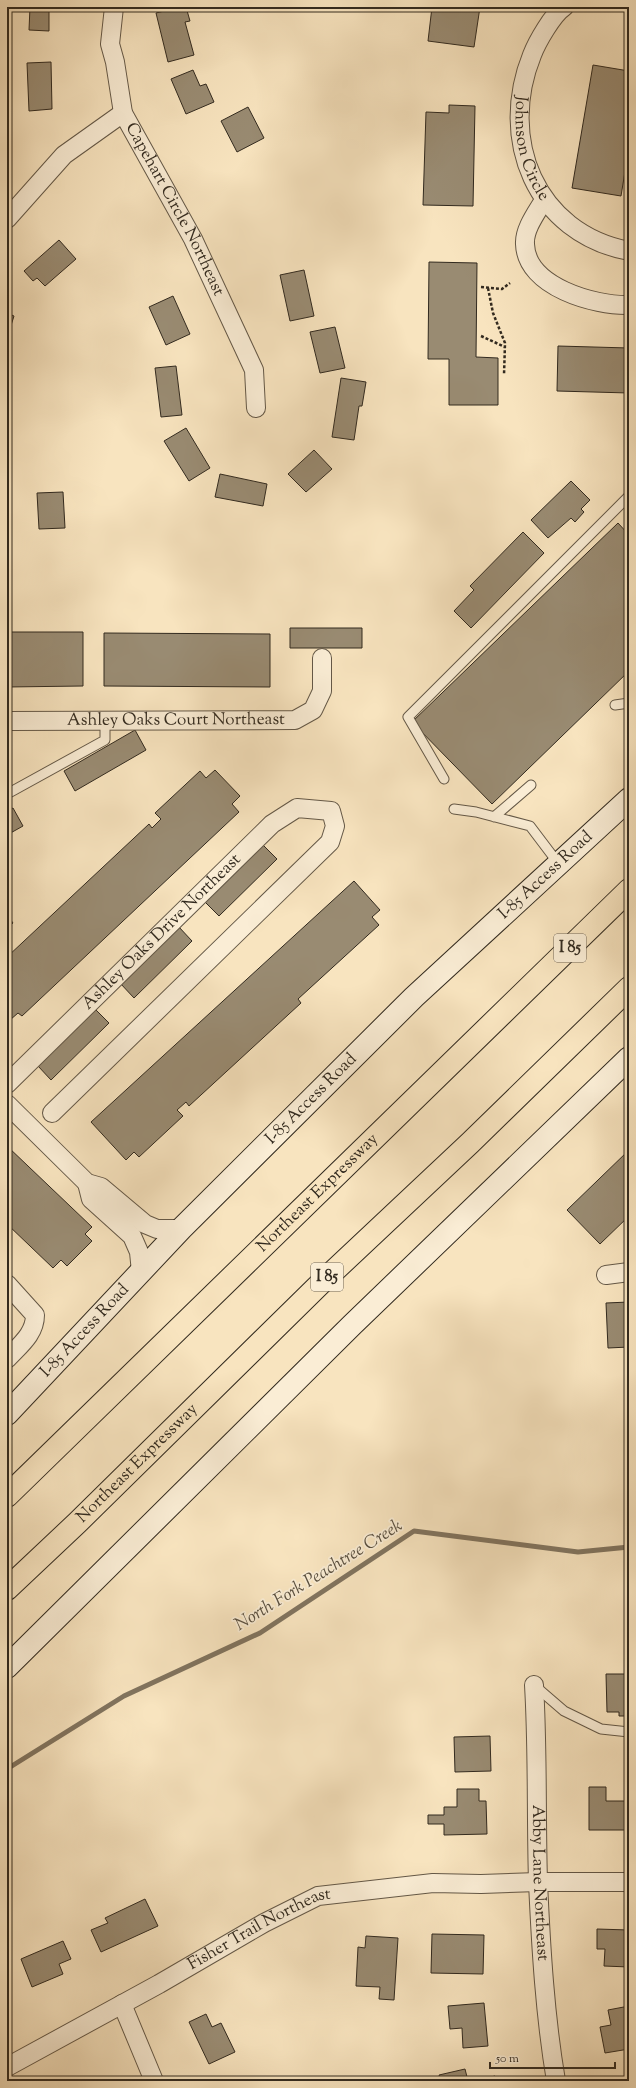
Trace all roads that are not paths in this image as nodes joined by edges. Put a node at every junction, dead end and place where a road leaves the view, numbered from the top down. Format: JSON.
{"nodes":[{"id":1,"x":114,"y":7,"type":"edge"},
{"id":2,"x":564,"y":7,"type":"edge"},
{"id":3,"x":123,"y":113,"type":"junction"},
{"id":4,"x":544,"y":200,"type":"junction"},
{"id":5,"x":7,"y":219,"type":"edge"},
{"id":6,"x":629,"y":251,"type":"edge"},
{"id":7,"x":629,"y":305,"type":"edge"},
{"id":8,"x":256,"y":408,"type":"dead end"},
{"id":9,"x":629,"y":496,"type":"edge"},
{"id":10,"x":322,"y":658,"type":"dead end"},
{"id":11,"x":629,"y":703,"type":"edge"},
{"id":12,"x":615,"y":705,"type":"dead end"},
{"id":13,"x":104,"y":721,"type":"junction"},
{"id":14,"x":7,"y":722,"type":"edge"},
{"id":15,"x":444,"y":779,"type":"dead end"},
{"id":16,"x":531,"y":785,"type":"dead end"},
{"id":17,"x":7,"y":794,"type":"edge"},
{"id":18,"x":629,"y":799,"type":"edge"},
{"id":19,"x":454,"y":810,"type":"dead end"},
{"id":20,"x":494,"y":817,"type":"junction"},
{"id":21,"x":558,"y":863,"type":"junction"},
{"id":22,"x":629,"y":890,"type":"edge"},
{"id":23,"x":629,"y":988,"type":"edge"},
{"id":24,"x":629,"y":1058,"type":"edge"},
{"id":25,"x":7,"y":1084,"type":"edge"},
{"id":26,"x":7,"y":1104,"type":"edge"},
{"id":27,"x":52,"y":1113,"type":"dead end"},
{"id":28,"x":118,"y":1212,"type":"junction"},
{"id":29,"x":181,"y":1229,"type":"junction"},
{"id":30,"x":141,"y":1272,"type":"junction"},
{"id":31,"x":629,"y":1272,"type":"edge"},
{"id":32,"x":606,"y":1275,"type":"dead end"},
{"id":33,"x":7,"y":1284,"type":"edge"},
{"id":34,"x":7,"y":1359,"type":"edge"},
{"id":35,"x":7,"y":1414,"type":"edge"},
{"id":36,"x":7,"y":1496,"type":"edge"},
{"id":37,"x":7,"y":1589,"type":"edge"},
{"id":38,"x":7,"y":1667,"type":"edge"},
{"id":39,"x":534,"y":1685,"type":"joint"},
{"id":40,"x":629,"y":1732,"type":"edge"},
{"id":41,"x":538,"y":1882,"type":"junction"},
{"id":42,"x":629,"y":1882,"type":"edge"},
{"id":43,"x":122,"y":2004,"type":"junction"},
{"id":44,"x":7,"y":2067,"type":"edge"},
{"id":45,"x":154,"y":2081,"type":"edge"},
{"id":46,"x":556,"y":2081,"type":"edge"}],
"edges":[{"from":1,"to":3,"type":"street","name":"Capehart Circle Northeast"},
{"from":2,"to":4,"type":"street","name":"Johnson Circle"},
{"from":3,"to":5,"type":"street"},
{"from":3,"to":8,"type":"street","name":"Capehart Circle Northeast"},
{"from":4,"to":6,"type":"street","name":"Johnson Circle"},
{"from":4,"to":7,"type":"street"},
{"from":9,"to":15,"type":"lane"},
{"from":10,"to":13,"type":"street","name":"Ashley Oaks Court Northeast"},
{"from":11,"to":12,"type":"lane"},
{"from":13,"to":14,"type":"street","name":"Ashley Oaks Court Northeast"},
{"from":13,"to":17,"type":"lane"},
{"from":16,"to":20,"type":"lane"},
{"from":18,"to":21,"type":"main road","name":"I-85 Access Road"},
{"from":19,"to":20,"type":"lane"},
{"from":20,"to":21,"type":"lane"},
{"from":21,"to":29,"type":"main road","name":"I-85 Access Road"},
{"from":22,"to":36,"type":"highway","name":"Northeast Expressway","number":"I 85"},
{"from":23,"to":37,"type":"highway","name":"Northeast Expressway","number":"I 85"},
{"from":24,"to":38,"type":"main road"},
{"from":25,"to":27,"type":"street","name":"Ashley Oaks Drive Northeast"},
{"from":26,"to":28,"type":"street"},
{"from":28,"to":29,"type":"street"},
{"from":28,"to":30,"type":"street"},
{"from":29,"to":30,"type":"main road","name":"I-85 Access Road"},
{"from":30,"to":35,"type":"main road","name":"I-85 Access Road"},
{"from":31,"to":32,"type":"street"},
{"from":33,"to":34,"type":"street"},
{"from":39,"to":40,"type":"lane"},
{"from":39,"to":41,"type":"street","name":"Abby Lane Northeast"},
{"from":41,"to":42,"type":"street","name":"Fisher Trail Northeast"},
{"from":41,"to":43,"type":"street","name":"Fisher Trail Northeast"},
{"from":41,"to":46,"type":"street","name":"Abby Lane Northeast"},
{"from":43,"to":44,"type":"street","name":"Fisher Trail Northeast"},
{"from":43,"to":45,"type":"street"}]}
